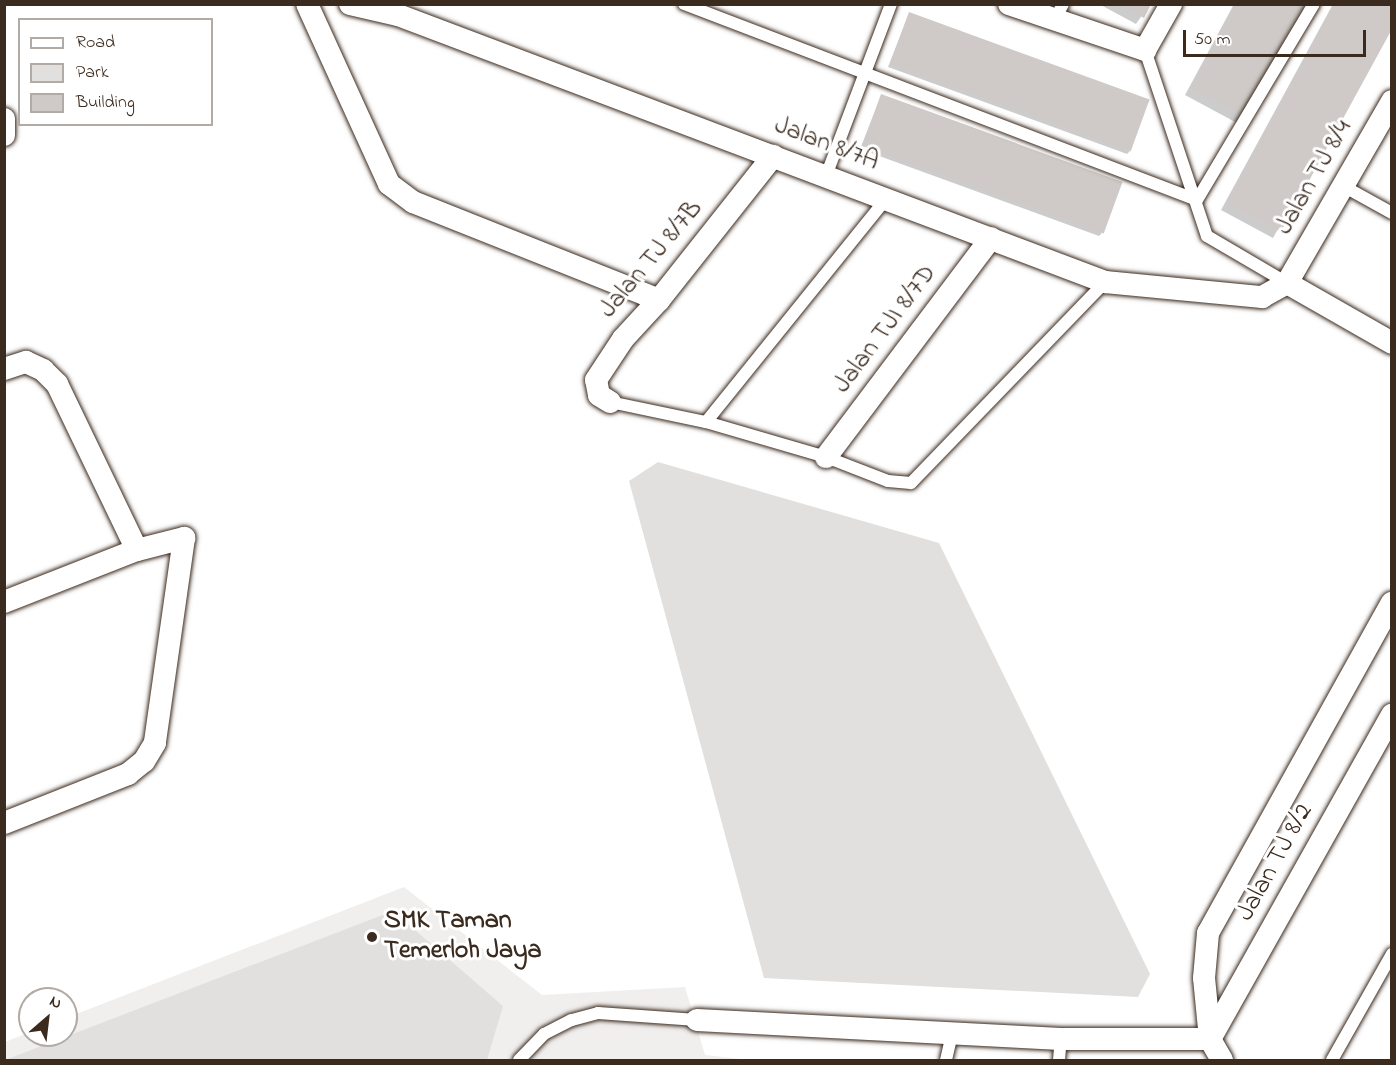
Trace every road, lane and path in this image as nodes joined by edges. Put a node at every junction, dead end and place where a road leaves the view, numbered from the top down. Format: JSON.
{"nodes":[{"id":1,"x":307,"y":4,"type":"edge"},
{"id":2,"x":350,"y":4,"type":"edge"},
{"id":3,"x":684,"y":4,"type":"edge"},
{"id":4,"x":891,"y":4,"type":"edge"},
{"id":5,"x":1009,"y":4,"type":"edge"},
{"id":6,"x":1171,"y":4,"type":"edge"},
{"id":7,"x":1314,"y":4,"type":"edge"},
{"id":8,"x":400,"y":10,"type":"edge"},
{"id":9,"x":1059,"y":13,"type":"edge"},
{"id":10,"x":1144,"y":50,"type":"junction"},
{"id":11,"x":866,"y":72,"type":"junction"},
{"id":12,"x":1392,"y":101,"type":"edge"},
{"id":13,"x":4,"y":119,"type":"edge"},
{"id":14,"x":4,"y":135,"type":"edge"},
{"id":15,"x":773,"y":156,"type":"junction"},
{"id":16,"x":826,"y":176,"type":"junction"},
{"id":17,"x":1343,"y":186,"type":"junction"},
{"id":18,"x":887,"y":198,"type":"junction"},
{"id":19,"x":1197,"y":200,"type":"junction"},
{"id":20,"x":1392,"y":213,"type":"edge"},
{"id":21,"x":991,"y":238,"type":"junction"},
{"id":22,"x":1105,"y":282,"type":"junction"},
{"id":23,"x":1287,"y":283,"type":"junction"},
{"id":24,"x":659,"y":300,"type":"junction"},
{"id":25,"x":1392,"y":343,"type":"edge"},
{"id":26,"x":4,"y":369,"type":"edge"},
{"id":27,"x":610,"y":402,"type":"joint"},
{"id":28,"x":706,"y":422,"type":"junction"},
{"id":29,"x":826,"y":457,"type":"junction"},
{"id":30,"x":137,"y":550,"type":"junction"},
{"id":31,"x":4,"y":602,"type":"edge"},
{"id":32,"x":1392,"y":603,"type":"edge"},
{"id":33,"x":1392,"y":714,"type":"edge"},
{"id":34,"x":4,"y":823,"type":"edge"},
{"id":35,"x":1392,"y":954,"type":"edge"},
{"id":36,"x":697,"y":1020,"type":"joint"},
{"id":37,"x":952,"y":1034,"type":"junction"},
{"id":38,"x":1210,"y":1039,"type":"junction"},
{"id":39,"x":1060,"y":1050,"type":"edge"},
{"id":40,"x":519,"y":1060,"type":"edge"},
{"id":41,"x":945,"y":1060,"type":"edge"},
{"id":42,"x":1222,"y":1060,"type":"edge"},
{"id":43,"x":1332,"y":1060,"type":"edge"}],
"edges":[{"from":1,"to":24,"type":"street"},
{"from":2,"to":8,"type":"street","name":"Jalan 8/7A"},
{"from":3,"to":11,"type":"lane"},
{"from":4,"to":11,"type":"lane"},
{"from":5,"to":9,"type":"street"},
{"from":6,"to":10,"type":"street"},
{"from":7,"to":19,"type":"lane"},
{"from":8,"to":15,"type":"street","name":"Jalan 8/7A"},
{"from":9,"to":10,"type":"street"},
{"from":10,"to":19,"type":"lane"},
{"from":11,"to":16,"type":"lane"},
{"from":11,"to":19,"type":"lane"},
{"from":12,"to":17,"type":"street","name":"Jalan TJ 8/4"},
{"from":13,"to":14,"type":"street"},
{"from":15,"to":16,"type":"street","name":"Jalan 8/7A"},
{"from":15,"to":24,"type":"street","name":"Jalan TJ 8/7B"},
{"from":16,"to":18,"type":"street","name":"Jalan 8/7A"},
{"from":17,"to":20,"type":"lane"},
{"from":17,"to":23,"type":"street","name":"Jalan TJ 8/4"},
{"from":18,"to":21,"type":"street","name":"Jalan 8/7A"},
{"from":18,"to":28,"type":"lane"},
{"from":19,"to":23,"type":"lane"},
{"from":21,"to":22,"type":"street","name":"Jalan 8/7A"},
{"from":21,"to":29,"type":"street","name":"Jalan TJI 8/7D"},
{"from":22,"to":23,"type":"street","name":"Jalan 8/7A"},
{"from":22,"to":29,"type":"lane"},
{"from":23,"to":25,"type":"street"},
{"from":24,"to":27,"type":"street","name":"Jalan TJ 8/7B"},
{"from":26,"to":30,"type":"street"},
{"from":27,"to":28,"type":"lane"},
{"from":28,"to":29,"type":"lane"},
{"from":30,"to":31,"type":"street"},
{"from":30,"to":34,"type":"street"},
{"from":32,"to":38,"type":"street"},
{"from":33,"to":38,"type":"street","name":"Jalan TJ 8/2"},
{"from":35,"to":43,"type":"lane"},
{"from":36,"to":37,"type":"street"},
{"from":36,"to":40,"type":"lane"},
{"from":37,"to":39,"type":"street"},
{"from":37,"to":41,"type":"lane"},
{"from":38,"to":39,"type":"street"},
{"from":38,"to":42,"type":"street"}]}
